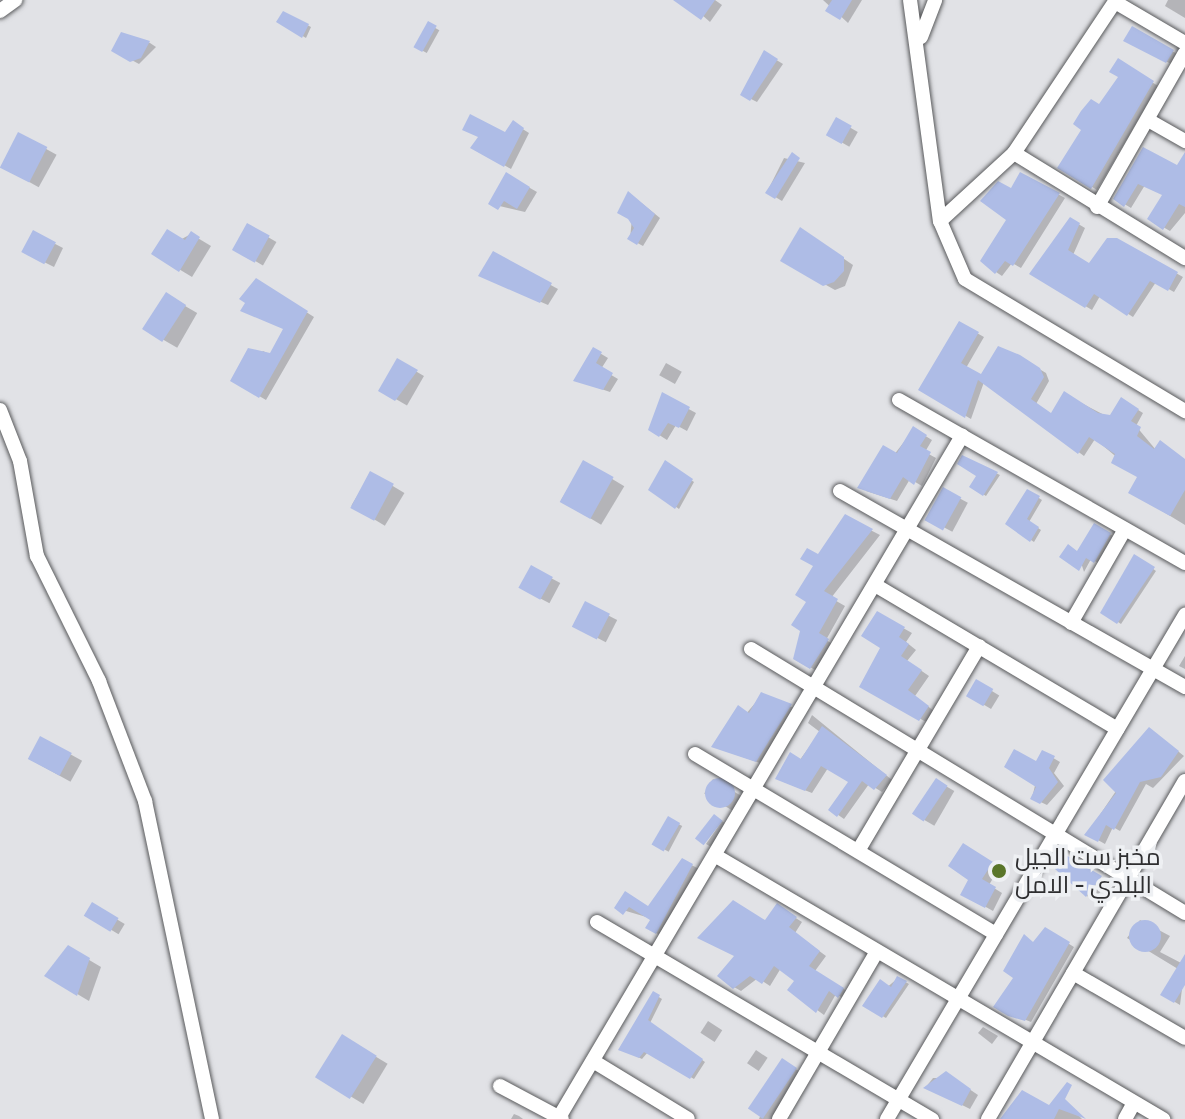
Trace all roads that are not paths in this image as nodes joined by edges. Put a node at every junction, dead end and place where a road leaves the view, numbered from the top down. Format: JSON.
{"nodes":[{"id":1,"x":15,"y":0,"type":"edge"},
{"id":2,"x":910,"y":0,"type":"edge"},
{"id":3,"x":935,"y":0,"type":"edge"},
{"id":4,"x":1115,"y":1,"type":"edge"},
{"id":5,"x":0,"y":11,"type":"edge"},
{"id":6,"x":920,"y":38,"type":"junction"},
{"id":7,"x":1185,"y":43,"type":"edge"},
{"id":8,"x":1185,"y":53,"type":"edge"},
{"id":9,"x":1148,"y":120,"type":"junction"},
{"id":10,"x":1185,"y":141,"type":"edge"},
{"id":11,"x":1014,"y":153,"type":"junction"},
{"id":12,"x":1097,"y":207,"type":"junction"},
{"id":13,"x":940,"y":221,"type":"junction"},
{"id":14,"x":1185,"y":258,"type":"edge"},
{"id":15,"x":899,"y":400,"type":"dead end"},
{"id":16,"x":0,"y":410,"type":"edge"},
{"id":17,"x":1185,"y":411,"type":"edge"},
{"id":18,"x":962,"y":436,"type":"junction"},
{"id":19,"x":840,"y":491,"type":"dead end"},
{"id":20,"x":908,"y":529,"type":"junction"},
{"id":21,"x":1125,"y":529,"type":"junction"},
{"id":22,"x":1185,"y":563,"type":"edge"},
{"id":23,"x":875,"y":585,"type":"junction"},
{"id":24,"x":1185,"y":615,"type":"edge"},
{"id":25,"x":1071,"y":623,"type":"junction"},
{"id":26,"x":979,"y":646,"type":"junction"},
{"id":27,"x":751,"y":649,"type":"dead end"},
{"id":28,"x":1153,"y":669,"type":"junction"},
{"id":29,"x":1185,"y":687,"type":"edge"},
{"id":30,"x":815,"y":688,"type":"junction"},
{"id":31,"x":1118,"y":729,"type":"junction"},
{"id":32,"x":916,"y":753,"type":"junction"},
{"id":33,"x":695,"y":754,"type":"dead end"},
{"id":34,"x":1185,"y":782,"type":"edge"},
{"id":35,"x":754,"y":788,"type":"junction"},
{"id":36,"x":1055,"y":836,"type":"junction"},
{"id":37,"x":858,"y":851,"type":"junction"},
{"id":38,"x":716,"y":856,"type":"junction"},
{"id":39,"x":1128,"y":879,"type":"junction"},
{"id":40,"x":1185,"y":913,"type":"edge"},
{"id":41,"x":597,"y":922,"type":"dead end"},
{"id":42,"x":996,"y":934,"type":"junction"},
{"id":43,"x":877,"y":951,"type":"junction"},
{"id":44,"x":655,"y":956,"type":"junction"},
{"id":45,"x":1073,"y":973,"type":"junction"},
{"id":46,"x":957,"y":1002,"type":"junction"},
{"id":47,"x":1185,"y":1038,"type":"edge"},
{"id":48,"x":1029,"y":1044,"type":"junction"},
{"id":49,"x":819,"y":1051,"type":"junction"},
{"id":50,"x":593,"y":1061,"type":"junction"},
{"id":51,"x":500,"y":1086,"type":"dead end"},
{"id":52,"x":898,"y":1100,"type":"junction"},
{"id":53,"x":1134,"y":1103,"type":"junction"},
{"id":54,"x":212,"y":1119,"type":"edge"},
{"id":55,"x":560,"y":1119,"type":"edge"},
{"id":56,"x":688,"y":1119,"type":"edge"},
{"id":57,"x":779,"y":1119,"type":"edge"},
{"id":58,"x":887,"y":1119,"type":"edge"},
{"id":59,"x":932,"y":1119,"type":"edge"},
{"id":60,"x":988,"y":1119,"type":"edge"},
{"id":61,"x":1125,"y":1119,"type":"edge"},
{"id":62,"x":1163,"y":1119,"type":"edge"}],
"edges":[{"from":1,"to":5,"type":"street"},
{"from":2,"to":6,"type":"street"},
{"from":3,"to":6,"type":"street"},
{"from":4,"to":7,"type":"street"},
{"from":4,"to":11,"type":"street"},
{"from":6,"to":13,"type":"street"},
{"from":8,"to":9,"type":"street"},
{"from":9,"to":10,"type":"street"},
{"from":9,"to":12,"type":"street"},
{"from":11,"to":12,"type":"street"},
{"from":11,"to":13,"type":"street"},
{"from":12,"to":14,"type":"street"},
{"from":13,"to":17,"type":"street"},
{"from":15,"to":18,"type":"street"},
{"from":16,"to":54,"type":"street"},
{"from":18,"to":20,"type":"street"},
{"from":18,"to":21,"type":"street"},
{"from":19,"to":20,"type":"street"},
{"from":20,"to":23,"type":"street"},
{"from":20,"to":25,"type":"street"},
{"from":21,"to":22,"type":"street"},
{"from":21,"to":25,"type":"street"},
{"from":23,"to":26,"type":"street"},
{"from":23,"to":30,"type":"street"},
{"from":24,"to":28,"type":"street"},
{"from":25,"to":28,"type":"street"},
{"from":26,"to":31,"type":"street"},
{"from":26,"to":32,"type":"street"},
{"from":27,"to":30,"type":"street"},
{"from":28,"to":29,"type":"street"},
{"from":28,"to":31,"type":"street"},
{"from":30,"to":32,"type":"street"},
{"from":30,"to":35,"type":"street"},
{"from":31,"to":36,"type":"street"},
{"from":32,"to":36,"type":"street"},
{"from":32,"to":37,"type":"street"},
{"from":33,"to":35,"type":"street"},
{"from":34,"to":39,"type":"street"},
{"from":35,"to":37,"type":"street"},
{"from":35,"to":38,"type":"street"},
{"from":36,"to":39,"type":"street"},
{"from":36,"to":42,"type":"street"},
{"from":37,"to":42,"type":"street"},
{"from":38,"to":43,"type":"street"},
{"from":38,"to":44,"type":"street"},
{"from":39,"to":40,"type":"street"},
{"from":39,"to":45,"type":"street"},
{"from":41,"to":44,"type":"street"},
{"from":42,"to":46,"type":"street"},
{"from":43,"to":46,"type":"street"},
{"from":43,"to":49,"type":"street"},
{"from":44,"to":49,"type":"street"},
{"from":44,"to":50,"type":"street"},
{"from":45,"to":47,"type":"street"},
{"from":45,"to":48,"type":"street"},
{"from":46,"to":48,"type":"street"},
{"from":46,"to":52,"type":"street"},
{"from":48,"to":53,"type":"street"},
{"from":48,"to":60,"type":"street"},
{"from":49,"to":52,"type":"street"},
{"from":49,"to":57,"type":"street"},
{"from":50,"to":55,"type":"street"},
{"from":50,"to":56,"type":"street"},
{"from":51,"to":55,"type":"street"},
{"from":52,"to":58,"type":"street"},
{"from":52,"to":59,"type":"street"},
{"from":53,"to":61,"type":"street"},
{"from":53,"to":62,"type":"street"}]}
